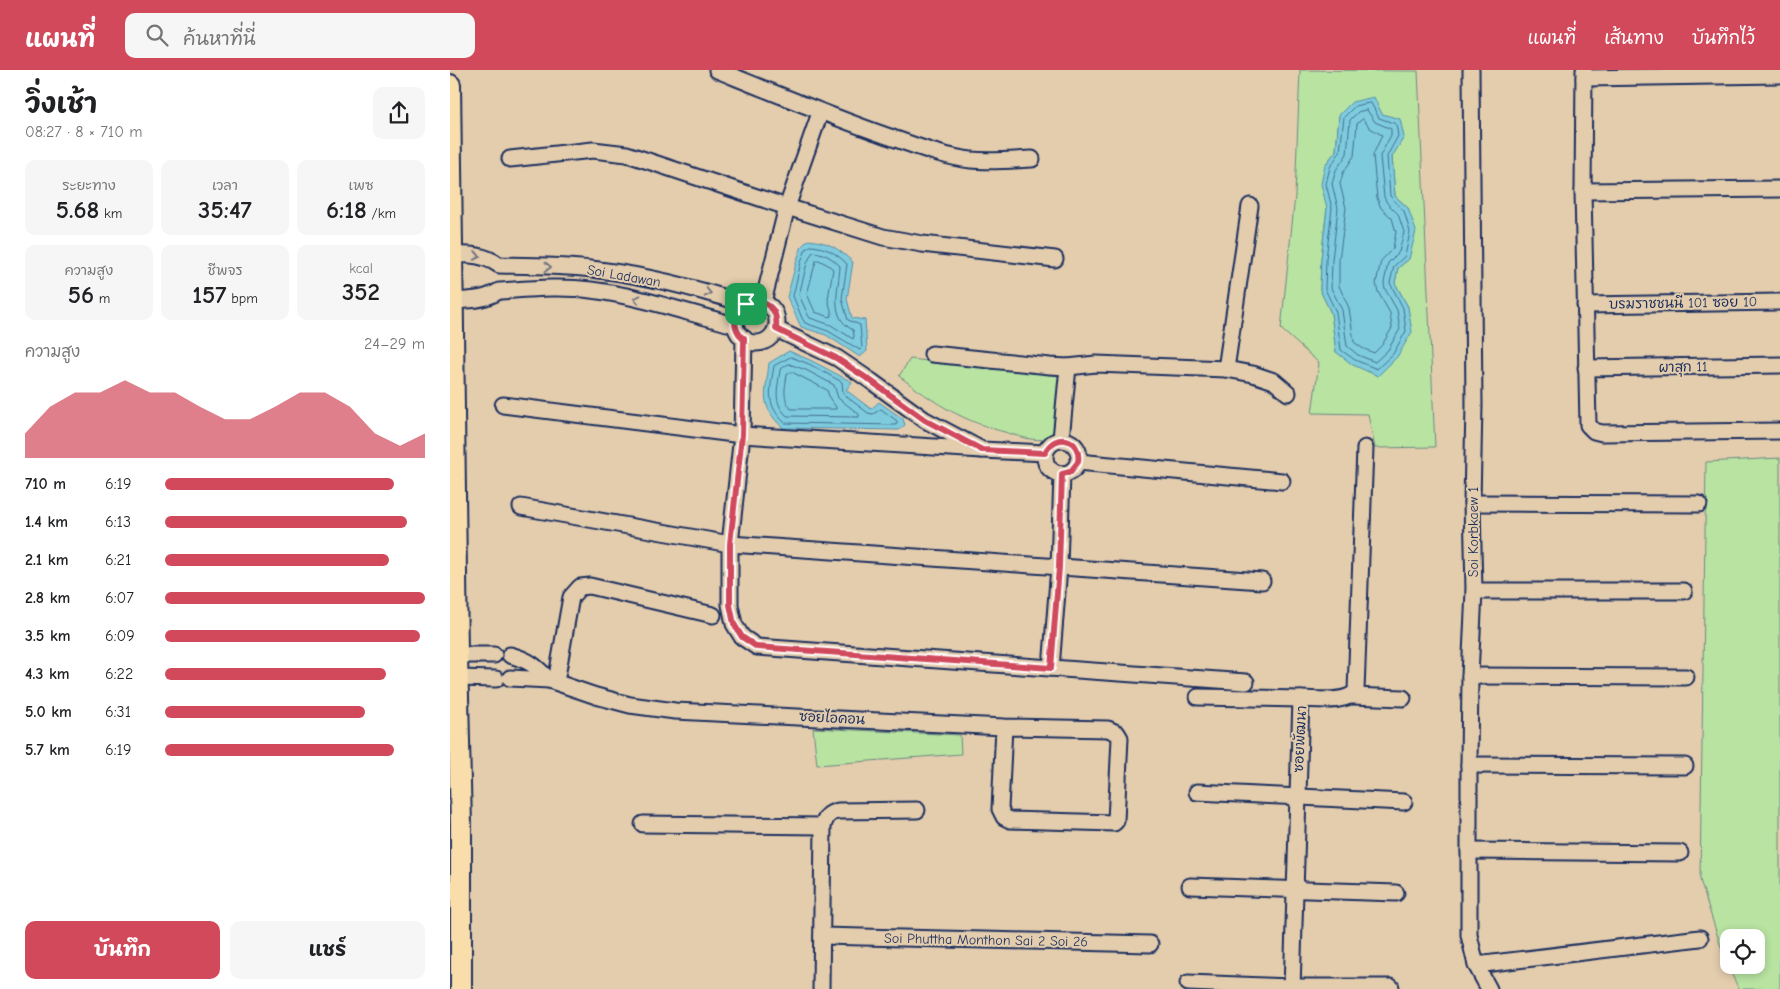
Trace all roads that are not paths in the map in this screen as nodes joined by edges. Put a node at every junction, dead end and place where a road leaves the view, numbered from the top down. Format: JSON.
{"nodes":[{"id":1,"x":717,"y":70,"type":"edge"},
{"id":2,"x":1471,"y":70,"type":"edge"},
{"id":3,"x":1584,"y":74,"type":"edge"},
{"id":4,"x":1780,"y":75,"type":"edge"},
{"id":5,"x":450,"y":84,"type":"edge"},
{"id":6,"x":820,"y":112,"type":"junction"},
{"id":7,"x":510,"y":159,"type":"dead end"},
{"id":8,"x":1032,"y":159,"type":"dead end"},
{"id":9,"x":1780,"y":189,"type":"edge"},
{"id":10,"x":1583,"y":191,"type":"junction"},
{"id":11,"x":1250,"y":206,"type":"dead end"},
{"id":12,"x":787,"y":207,"type":"junction"},
{"id":13,"x":453,"y":255,"type":"junction"},
{"id":14,"x":1055,"y":259,"type":"dead end"},
{"id":15,"x":499,"y":265,"type":"junction"},
{"id":16,"x":499,"y":291,"type":"junction"},
{"id":17,"x":453,"y":301,"type":"junction"},
{"id":18,"x":763,"y":302,"type":"junction"},
{"id":19,"x":1780,"y":302,"type":"edge"},
{"id":20,"x":746,"y":304,"type":"junction"},
{"id":21,"x":1585,"y":305,"type":"junction"},
{"id":22,"x":776,"y":329,"type":"junction"},
{"id":23,"x":739,"y":331,"type":"junction"},
{"id":24,"x":451,"y":336,"type":"edge"},
{"id":25,"x":932,"y":354,"type":"dead end"},
{"id":26,"x":1780,"y":365,"type":"edge"},
{"id":27,"x":1068,"y":367,"type":"junction"},
{"id":28,"x":1226,"y":368,"type":"junction"},
{"id":29,"x":1586,"y":368,"type":"junction"},
{"id":30,"x":1288,"y":393,"type":"dead end"},
{"id":31,"x":504,"y":405,"type":"dead end"},
{"id":32,"x":1780,"y":431,"type":"edge"},
{"id":33,"x":742,"y":435,"type":"junction"},
{"id":34,"x":1061,"y":439,"type":"junction"},
{"id":35,"x":1365,"y":448,"type":"dead end"},
{"id":36,"x":982,"y":450,"type":"junction"},
{"id":37,"x":1045,"y":453,"type":"junction"},
{"id":38,"x":1078,"y":462,"type":"junction"},
{"id":39,"x":1062,"y":474,"type":"junction"},
{"id":40,"x":1282,"y":481,"type":"dead end"},
{"id":41,"x":1472,"y":504,"type":"junction"},
{"id":42,"x":1699,"y":504,"type":"dead end"},
{"id":43,"x":521,"y":508,"type":"dead end"},
{"id":44,"x":730,"y":544,"type":"junction"},
{"id":45,"x":1059,"y":567,"type":"junction"},
{"id":46,"x":1262,"y":581,"type":"dead end"},
{"id":47,"x":1474,"y":591,"type":"junction"},
{"id":48,"x":1684,"y":591,"type":"dead end"},
{"id":49,"x":712,"y":615,"type":"dead end"},
{"id":50,"x":457,"y":655,"type":"junction"},
{"id":51,"x":494,"y":655,"type":"dead end"},
{"id":52,"x":510,"y":655,"type":"dead end"},
{"id":53,"x":1051,"y":668,"type":"junction"},
{"id":54,"x":1470,"y":676,"type":"junction"},
{"id":55,"x":1686,"y":677,"type":"dead end"},
{"id":56,"x":457,"y":678,"type":"junction"},
{"id":57,"x":553,"y":681,"type":"junction"},
{"id":58,"x":1246,"y":682,"type":"dead end"},
{"id":59,"x":1352,"y":696,"type":"junction"},
{"id":60,"x":1198,"y":697,"type":"dead end"},
{"id":61,"x":1403,"y":698,"type":"dead end"},
{"id":62,"x":1301,"y":700,"type":"junction"},
{"id":63,"x":1004,"y":727,"type":"junction"},
{"id":64,"x":1469,"y":765,"type":"junction"},
{"id":65,"x":1685,"y":766,"type":"dead end"},
{"id":66,"x":1197,"y":792,"type":"dead end"},
{"id":67,"x":1298,"y":796,"type":"junction"},
{"id":68,"x":1404,"y":802,"type":"dead end"},
{"id":69,"x":917,"y":810,"type":"dead end"},
{"id":70,"x":643,"y":824,"type":"dead end"},
{"id":71,"x":461,"y":826,"type":"junction"},
{"id":72,"x":823,"y":826,"type":"junction"},
{"id":73,"x":450,"y":847,"type":"edge"},
{"id":74,"x":1468,"y":851,"type":"junction"},
{"id":75,"x":1680,"y":853,"type":"dead end"},
{"id":76,"x":1190,"y":886,"type":"dead end"},
{"id":77,"x":1295,"y":889,"type":"junction"},
{"id":78,"x":1396,"y":893,"type":"dead end"},
{"id":79,"x":822,"y":936,"type":"junction"},
{"id":80,"x":1700,"y":938,"type":"dead end"},
{"id":81,"x":1150,"y":944,"type":"dead end"},
{"id":82,"x":1476,"y":965,"type":"junction"},
{"id":83,"x":1188,"y":983,"type":"dead end"},
{"id":84,"x":1391,"y":987,"type":"dead end"},
{"id":85,"x":1292,"y":988,"type":"edge"},
{"id":86,"x":461,"y":989,"type":"edge"},
{"id":87,"x":821,"y":989,"type":"edge"},
{"id":88,"x":1489,"y":989,"type":"edge"}],
"edges":[{"from":1,"to":6,"type":"street"},
{"from":2,"to":41,"type":"street","name":"Soi Korbkaew 1"},
{"from":3,"to":4,"type":"street"},
{"from":3,"to":10,"type":"street"},
{"from":5,"to":13,"type":"main road"},
{"from":6,"to":8,"type":"street"},
{"from":6,"to":12,"type":"street"},
{"from":7,"to":12,"type":"street"},
{"from":9,"to":10,"type":"street"},
{"from":10,"to":21,"type":"street"},
{"from":11,"to":28,"type":"street"},
{"from":12,"to":14,"type":"street"},
{"from":12,"to":18,"type":"street"},
{"from":13,"to":15,"type":"street","name":"Soi Ladawan","one_way":true},
{"from":13,"to":17,"type":"main road"},
{"from":15,"to":16,"type":"street"},
{"from":15,"to":20,"type":"street","name":"Soi Ladawan","one_way":true},
{"from":16,"to":17,"type":"street","name":"Soi Ladawan"},
{"from":23,"to":16,"type":"street","name":"Soi Ladawan","one_way":true},
{"from":17,"to":24,"type":"main road"},
{"from":18,"to":20,"type":"street","name":"Soi Ladawan"},
{"from":18,"to":22,"type":"street"},
{"from":19,"to":21,"type":"street","name":"บรมราชชนนี 101 ซอย 10"},
{"from":20,"to":23,"type":"street"},
{"from":21,"to":29,"type":"street"},
{"from":22,"to":23,"type":"street","name":"Soi Ladawan"},
{"from":22,"to":36,"type":"street"},
{"from":23,"to":33,"type":"street"},
{"from":24,"to":50,"type":"main road"},
{"from":25,"to":27,"type":"street"},
{"from":26,"to":29,"type":"street","name":"ผาสุก 11"},
{"from":27,"to":28,"type":"street"},
{"from":27,"to":34,"type":"street"},
{"from":28,"to":30,"type":"street"},
{"from":29,"to":32,"type":"street"},
{"from":31,"to":33,"type":"street"},
{"from":33,"to":36,"type":"street"},
{"from":33,"to":44,"type":"street"},
{"from":34,"to":37,"type":"street"},
{"from":34,"to":38,"type":"street"},
{"from":35,"to":59,"type":"street"},
{"from":36,"to":37,"type":"street"},
{"from":37,"to":39,"type":"street"},
{"from":38,"to":39,"type":"street"},
{"from":38,"to":40,"type":"street"},
{"from":39,"to":45,"type":"street"},
{"from":41,"to":42,"type":"street"},
{"from":41,"to":47,"type":"street","name":"Soi Korbkaew 1"},
{"from":43,"to":44,"type":"street"},
{"from":44,"to":45,"type":"street"},
{"from":44,"to":53,"type":"street"},
{"from":45,"to":46,"type":"street"},
{"from":45,"to":53,"type":"street"},
{"from":47,"to":48,"type":"street"},
{"from":47,"to":54,"type":"street","name":"Soi Korbkaew 1"},
{"from":49,"to":57,"type":"street"},
{"from":50,"to":51,"type":"street"},
{"from":50,"to":56,"type":"main road"},
{"from":52,"to":57,"type":"street","name":"ซอยไอคอน"},
{"from":53,"to":58,"type":"street"},
{"from":54,"to":55,"type":"street"},
{"from":54,"to":64,"type":"street","name":"Soi Korbkaew 1"},
{"from":56,"to":57,"type":"street","name":"ซอยไอคอน"},
{"from":56,"to":71,"type":"main road"},
{"from":57,"to":63,"type":"street","name":"ซอยไอคอน"},
{"from":59,"to":61,"type":"street","name":"ซอยพัฒนา"},
{"from":59,"to":62,"type":"street","name":"ซอยพัฒนา"},
{"from":60,"to":62,"type":"street"},
{"from":62,"to":67,"type":"street","name":"ซอยพัฒนา"},
{"from":63,"to":63,"type":"street","name":"ซอยไอคอน"},
{"from":64,"to":65,"type":"street"},
{"from":64,"to":74,"type":"street","name":"Soi Korbkaew 1"},
{"from":66,"to":67,"type":"street"},
{"from":67,"to":68,"type":"street"},
{"from":67,"to":77,"type":"street","name":"ซอยพัฒนา"},
{"from":69,"to":72,"type":"street"},
{"from":70,"to":72,"type":"street"},
{"from":71,"to":73,"type":"main road"},
{"from":71,"to":86,"type":"main road"},
{"from":72,"to":79,"type":"street"},
{"from":74,"to":75,"type":"street"},
{"from":74,"to":82,"type":"street","name":"Soi Korbkaew 1"},
{"from":76,"to":77,"type":"street"},
{"from":77,"to":78,"type":"street"},
{"from":77,"to":85,"type":"street","name":"ซอยพัฒนา"},
{"from":79,"to":81,"type":"street","name":"Soi Phuttha Monthon Sai 2 Soi 26"},
{"from":79,"to":87,"type":"street"},
{"from":80,"to":82,"type":"street"},
{"from":82,"to":88,"type":"street","name":"Soi Korbkaew 1"},
{"from":83,"to":85,"type":"street"},
{"from":84,"to":85,"type":"street"}]}
